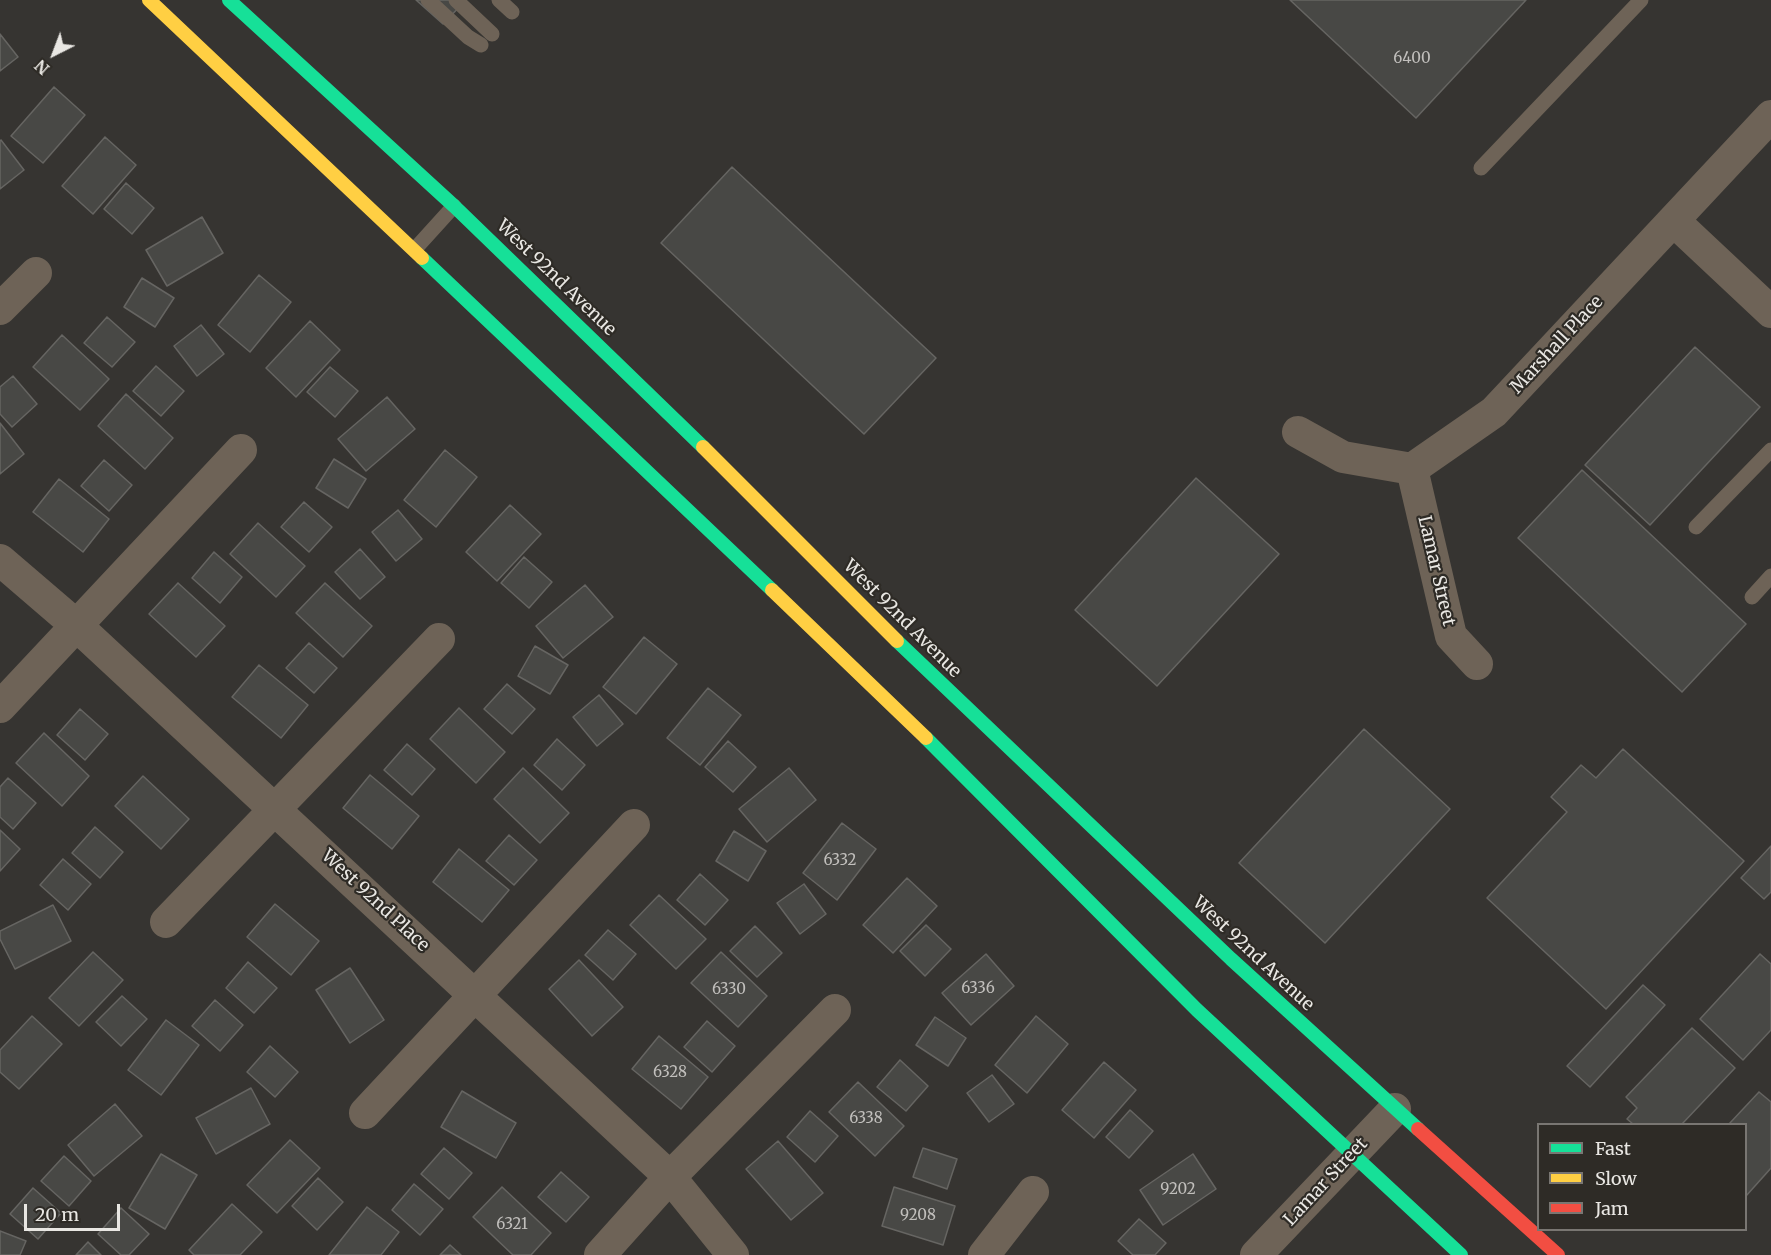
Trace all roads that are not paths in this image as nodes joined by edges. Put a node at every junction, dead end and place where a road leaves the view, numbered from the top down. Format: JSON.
{"nodes":[{"id":1,"x":149,"y":0,"type":"edge"},
{"id":2,"x":229,"y":0,"type":"edge"},
{"id":3,"x":428,"y":0,"type":"edge"},
{"id":4,"x":456,"y":0,"type":"edge"},
{"id":5,"x":499,"y":0,"type":"edge"},
{"id":6,"x":1641,"y":0,"type":"edge"},
{"id":7,"x":512,"y":12,"type":"dead end"},
{"id":8,"x":492,"y":34,"type":"dead end"},
{"id":9,"x":481,"y":45,"type":"dead end"},
{"id":10,"x":1771,"y":116,"type":"edge"},
{"id":11,"x":1481,"y":168,"type":"dead end"},
{"id":12,"x":454,"y":206,"type":"junction"},
{"id":13,"x":1674,"y":221,"type":"junction"},
{"id":14,"x":415,"y":249,"type":"junction"},
{"id":15,"x":36,"y":273,"type":"dead end"},
{"id":16,"x":0,"y":309,"type":"edge"},
{"id":17,"x":1771,"y":312,"type":"edge"},
{"id":18,"x":1298,"y":432,"type":"dead end"},
{"id":19,"x":241,"y":450,"type":"dead end"},
{"id":20,"x":1771,"y":450,"type":"edge"},
{"id":21,"x":1412,"y":469,"type":"junction"},
{"id":22,"x":1696,"y":527,"type":"dead end"},
{"id":23,"x":0,"y":560,"type":"edge"},
{"id":24,"x":1771,"y":576,"type":"edge"},
{"id":25,"x":1752,"y":597,"type":"dead end"},
{"id":26,"x":77,"y":626,"type":"junction"},
{"id":27,"x":440,"y":639,"type":"dead end"},
{"id":28,"x":1477,"y":664,"type":"dead end"},
{"id":29,"x":0,"y":707,"type":"edge"},
{"id":30,"x":275,"y":808,"type":"junction"},
{"id":31,"x":634,"y":825,"type":"dead end"},
{"id":32,"x":166,"y":922,"type":"dead end"},
{"id":33,"x":475,"y":994,"type":"junction"},
{"id":34,"x":835,"y":1010,"type":"dead end"},
{"id":35,"x":1395,"y":1109,"type":"junction"},
{"id":36,"x":365,"y":1113,"type":"dead end"},
{"id":37,"x":1351,"y":1155,"type":"junction"},
{"id":38,"x":670,"y":1177,"type":"junction"},
{"id":39,"x":1033,"y":1192,"type":"dead end"},
{"id":40,"x":600,"y":1255,"type":"edge"},
{"id":41,"x":733,"y":1255,"type":"edge"},
{"id":42,"x":984,"y":1255,"type":"edge"},
{"id":43,"x":1256,"y":1255,"type":"edge"},
{"id":44,"x":1461,"y":1255,"type":"edge"},
{"id":45,"x":1558,"y":1255,"type":"edge"}],
"edges":[{"from":1,"to":14,"type":"main road"},
{"from":2,"to":12,"type":"main road","name":"West 92nd Avenue"},
{"from":3,"to":9,"type":"lane"},
{"from":4,"to":8,"type":"lane"},
{"from":5,"to":7,"type":"lane"},
{"from":6,"to":11,"type":"lane"},
{"from":10,"to":13,"type":"street","name":"Marshall Place"},
{"from":12,"to":14,"type":"lane"},
{"from":12,"to":35,"type":"main road","name":"West 92nd Avenue"},
{"from":13,"to":17,"type":"street"},
{"from":13,"to":21,"type":"street","name":"Marshall Place"},
{"from":14,"to":37,"type":"main road"},
{"from":15,"to":16,"type":"street"},
{"from":18,"to":21,"type":"street"},
{"from":19,"to":26,"type":"street"},
{"from":20,"to":22,"type":"lane"},
{"from":21,"to":28,"type":"street","name":"Lamar Street"},
{"from":23,"to":26,"type":"street","name":"West 92nd Place"},
{"from":24,"to":25,"type":"lane"},
{"from":26,"to":29,"type":"street"},
{"from":26,"to":30,"type":"street","name":"West 92nd Place"},
{"from":27,"to":30,"type":"street"},
{"from":30,"to":32,"type":"street"},
{"from":30,"to":33,"type":"street","name":"West 92nd Place"},
{"from":31,"to":33,"type":"street"},
{"from":33,"to":36,"type":"street"},
{"from":33,"to":38,"type":"street","name":"West 92nd Place"},
{"from":34,"to":38,"type":"street"},
{"from":35,"to":37,"type":"street","name":"Lamar Street"},
{"from":35,"to":45,"type":"main road","name":"West 92nd Avenue"},
{"from":37,"to":43,"type":"street","name":"Lamar Street"},
{"from":37,"to":44,"type":"main road"},
{"from":38,"to":40,"type":"street"},
{"from":38,"to":41,"type":"street","name":"West 92nd Place"},
{"from":39,"to":42,"type":"street"}]}
